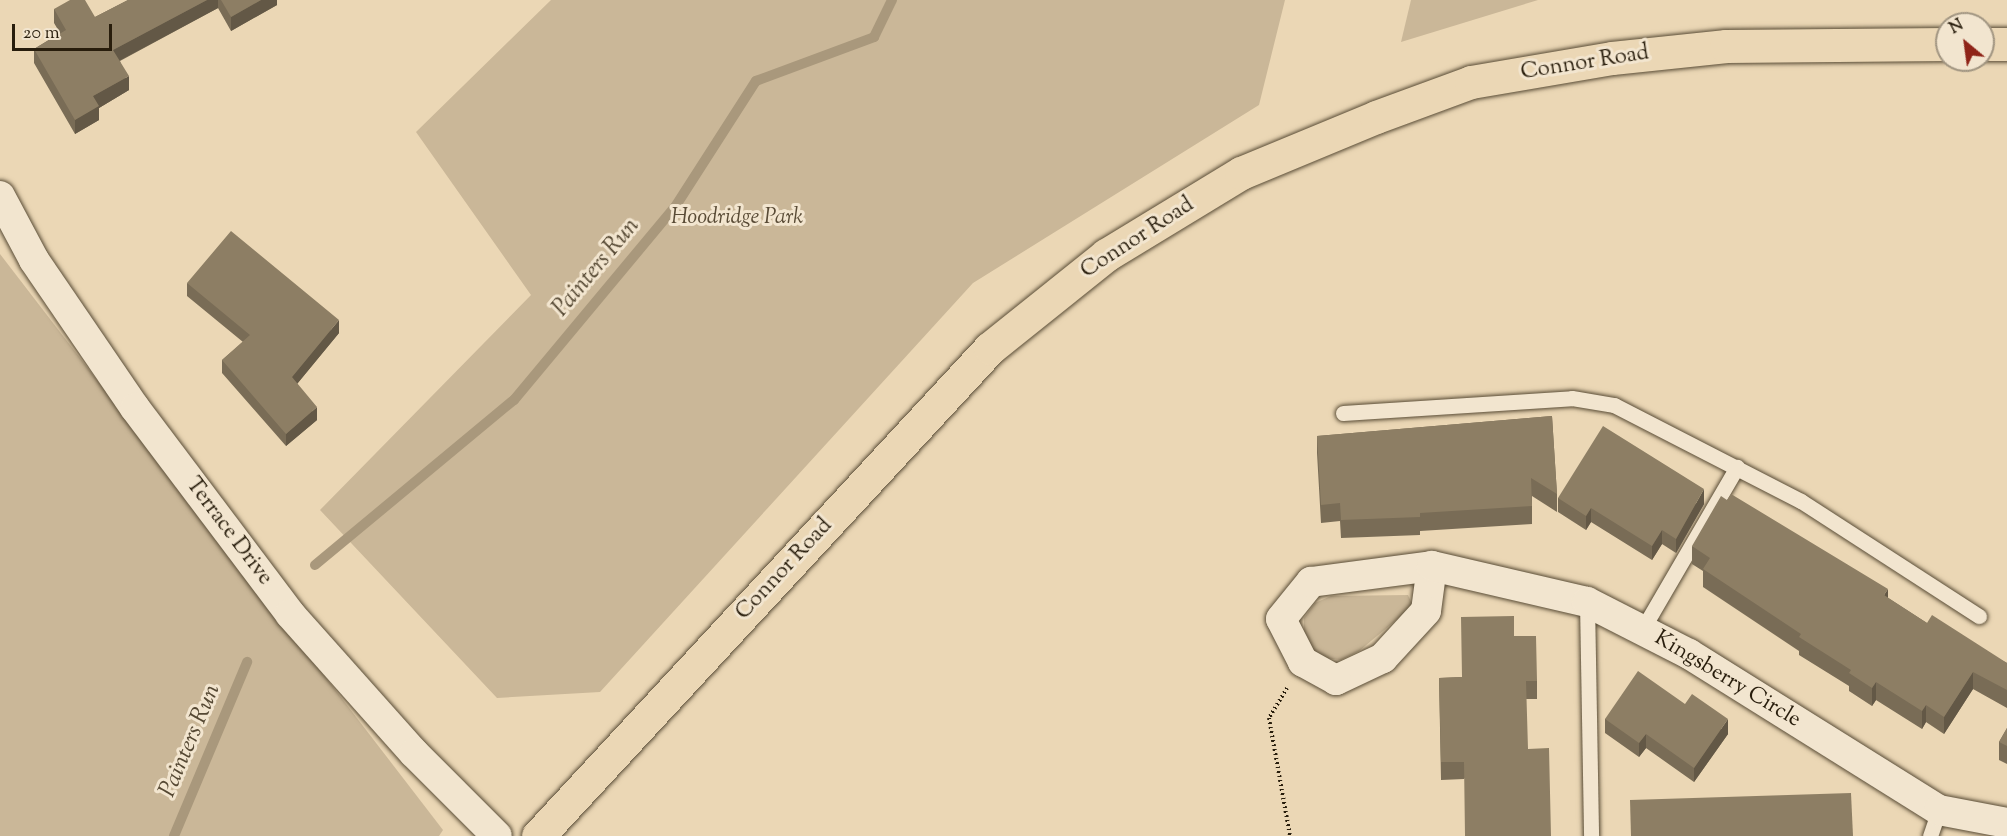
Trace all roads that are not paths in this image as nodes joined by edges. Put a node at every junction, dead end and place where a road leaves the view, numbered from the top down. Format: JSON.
{"nodes":[{"id":1,"x":1935,"y":44,"type":"edge"},
{"id":2,"x":0,"y":196,"type":"edge"},
{"id":3,"x":1343,"y":413,"type":"dead end"},
{"id":4,"x":1737,"y":467,"type":"junction"},
{"id":5,"x":1432,"y":566,"type":"junction"},
{"id":6,"x":1587,"y":602,"type":"junction"},
{"id":7,"x":1979,"y":616,"type":"dead end"},
{"id":8,"x":1642,"y":630,"type":"junction"},
{"id":9,"x":1935,"y":823,"type":"edge"},
{"id":10,"x":2007,"y":823,"type":"edge"},
{"id":11,"x":497,"y":836,"type":"edge"},
{"id":12,"x":538,"y":836,"type":"edge"},
{"id":13,"x":1591,"y":836,"type":"edge"}],
"edges":[{"from":1,"to":12,"type":"main road","name":"Connor Road"},
{"from":2,"to":11,"type":"street","name":"Terrace Drive"},
{"from":3,"to":4,"type":"lane"},
{"from":4,"to":7,"type":"lane"},
{"from":4,"to":8,"type":"lane"},
{"from":5,"to":5,"type":"street","name":"Kingsberry Circle"},
{"from":5,"to":6,"type":"street","name":"Kingsberry Circle"},
{"from":6,"to":8,"type":"street","name":"Kingsberry Circle"},
{"from":6,"to":13,"type":"lane"},
{"from":8,"to":9,"type":"street","name":"Kingsberry Circle"},
{"from":9,"to":10,"type":"street","name":"Kingsberry Circle"}]}
